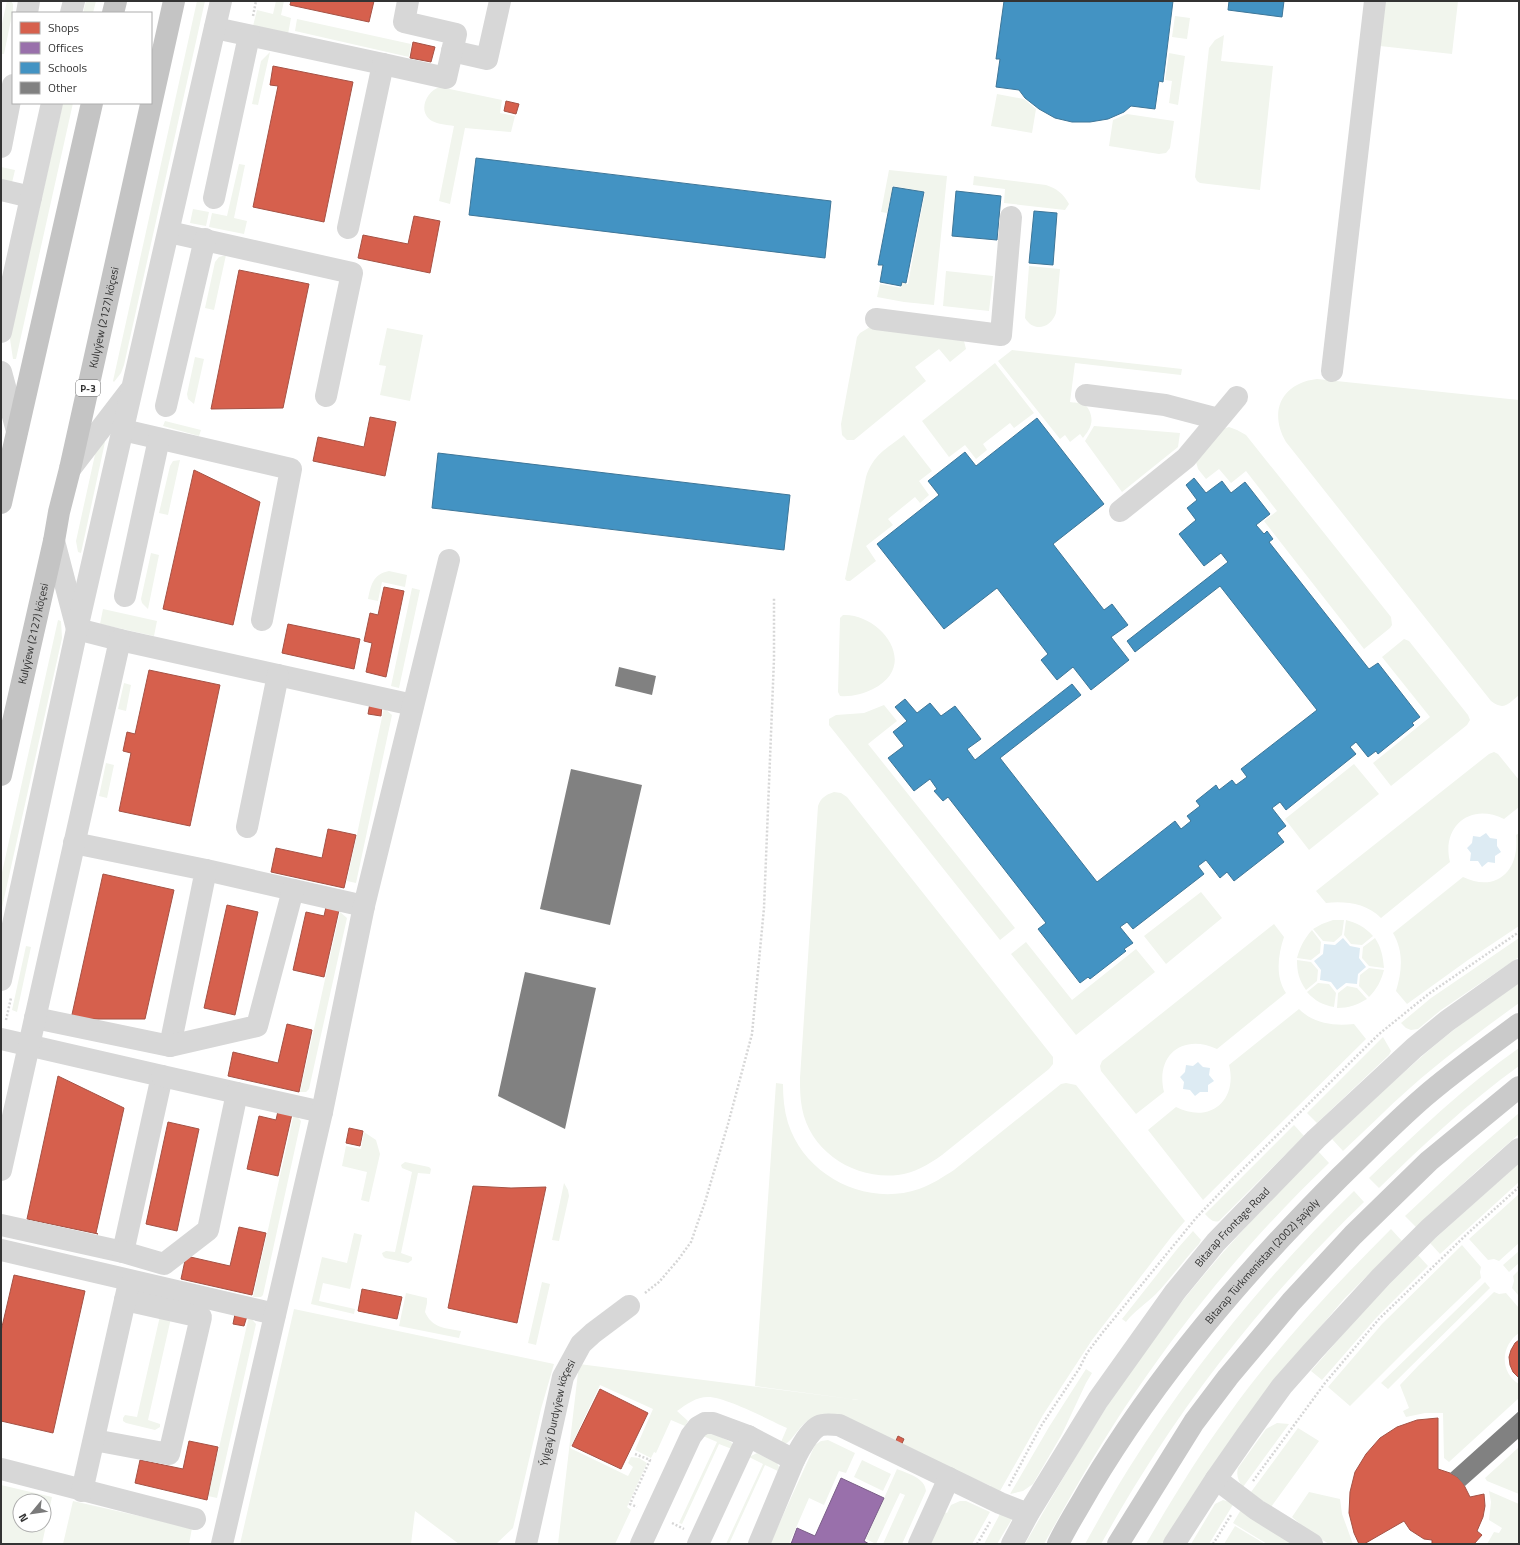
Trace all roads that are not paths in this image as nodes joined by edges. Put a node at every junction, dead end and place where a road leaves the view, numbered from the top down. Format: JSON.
{"nodes":[{"id":1,"x":29,"y":1,"type":"edge"},
{"id":2,"x":74,"y":1,"type":"edge"},
{"id":3,"x":116,"y":1,"type":"edge"},
{"id":4,"x":174,"y":1,"type":"edge"},
{"id":5,"x":221,"y":1,"type":"edge"},
{"id":6,"x":408,"y":1,"type":"edge"},
{"id":7,"x":500,"y":1,"type":"edge"},
{"id":8,"x":1375,"y":1,"type":"edge"},
{"id":9,"x":27,"y":12,"type":"edge"},
{"id":10,"x":72,"y":12,"type":"edge"},
{"id":11,"x":113,"y":12,"type":"edge"},
{"id":12,"x":215,"y":28,"type":"junction"},
{"id":13,"x":248,"y":36,"type":"junction"},
{"id":14,"x":452,"y":51,"type":"junction"},
{"id":15,"x":383,"y":64,"type":"junction"},
{"id":16,"x":12,"y":90,"type":"edge"},
{"id":17,"x":152,"y":100,"type":"edge"},
{"id":18,"x":52,"y":104,"type":"edge"},
{"id":19,"x":92,"y":104,"type":"edge"},
{"id":20,"x":151,"y":104,"type":"edge"},
{"id":21,"x":1,"y":147,"type":"edge"},
{"id":22,"x":1,"y":190,"type":"edge"},
{"id":23,"x":31,"y":197,"type":"junction"},
{"id":24,"x":214,"y":198,"type":"dead end"},
{"id":25,"x":1011,"y":217,"type":"dead end"},
{"id":26,"x":348,"y":228,"type":"dead end"},
{"id":27,"x":169,"y":232,"type":"junction"},
{"id":28,"x":205,"y":239,"type":"junction"},
{"id":29,"x":876,"y":319,"type":"dead end"},
{"id":30,"x":1,"y":332,"type":"edge"},
{"id":31,"x":1332,"y":371,"type":"dead end"},
{"id":32,"x":1,"y":372,"type":"edge"},
{"id":33,"x":132,"y":387,"type":"junction"},
{"id":34,"x":1086,"y":395,"type":"dead end"},
{"id":35,"x":326,"y":396,"type":"dead end"},
{"id":36,"x":1238,"y":397,"type":"dead end"},
{"id":37,"x":166,"y":406,"type":"dead end"},
{"id":38,"x":1218,"y":420,"type":"junction"},
{"id":39,"x":123,"y":430,"type":"junction"},
{"id":40,"x":17,"y":431,"type":"junction"},
{"id":41,"x":159,"y":439,"type":"junction"},
{"id":42,"x":70,"y":469,"type":"junction"},
{"id":43,"x":1,"y":503,"type":"edge"},
{"id":44,"x":1120,"y":511,"type":"dead end"},
{"id":45,"x":54,"y":541,"type":"junction"},
{"id":46,"x":449,"y":560,"type":"dead end"},
{"id":47,"x":125,"y":596,"type":"dead end"},
{"id":48,"x":262,"y":620,"type":"dead end"},
{"id":49,"x":77,"y":629,"type":"junction"},
{"id":50,"x":120,"y":640,"type":"junction"},
{"id":51,"x":278,"y":675,"type":"junction"},
{"id":52,"x":413,"y":705,"type":"junction"},
{"id":53,"x":1,"y":775,"type":"edge"},
{"id":54,"x":247,"y":827,"type":"dead end"},
{"id":55,"x":74,"y":843,"type":"junction"},
{"id":56,"x":206,"y":870,"type":"junction"},
{"id":57,"x":293,"y":890,"type":"junction"},
{"id":58,"x":364,"y":906,"type":"junction"},
{"id":59,"x":1519,"y":970,"type":"edge"},
{"id":60,"x":1,"y":980,"type":"edge"},
{"id":61,"x":35,"y":1018,"type":"junction"},
{"id":62,"x":1519,"y":1024,"type":"edge"},
{"id":63,"x":1,"y":1039,"type":"edge"},
{"id":64,"x":29,"y":1046,"type":"junction"},
{"id":65,"x":170,"y":1046,"type":"junction"},
{"id":66,"x":162,"y":1076,"type":"junction"},
{"id":67,"x":1519,"y":1087,"type":"edge"},
{"id":68,"x":237,"y":1093,"type":"junction"},
{"id":69,"x":322,"y":1112,"type":"junction"},
{"id":70,"x":1519,"y":1149,"type":"edge"},
{"id":71,"x":1,"y":1170,"type":"edge"},
{"id":72,"x":1,"y":1225,"type":"edge"},
{"id":73,"x":1,"y":1250,"type":"edge"},
{"id":74,"x":123,"y":1252,"type":"junction"},
{"id":75,"x":127,"y":1290,"type":"junction"},
{"id":76,"x":629,"y":1306,"type":"road end"},
{"id":77,"x":275,"y":1314,"type":"junction"},
{"id":78,"x":748,"y":1436,"type":"junction"},
{"id":79,"x":94,"y":1440,"type":"junction"},
{"id":80,"x":794,"y":1460,"type":"junction"},
{"id":81,"x":1,"y":1469,"type":"edge"},
{"id":82,"x":950,"y":1478,"type":"junction"},
{"id":83,"x":1216,"y":1479,"type":"junction"},
{"id":84,"x":82,"y":1491,"type":"junction"},
{"id":85,"x":1028,"y":1514,"type":"junction"},
{"id":86,"x":195,"y":1519,"type":"dead end"},
{"id":87,"x":222,"y":1544,"type":"edge"},
{"id":88,"x":526,"y":1544,"type":"edge"},
{"id":89,"x":641,"y":1544,"type":"edge"},
{"id":90,"x":698,"y":1544,"type":"edge"},
{"id":91,"x":759,"y":1544,"type":"edge"},
{"id":92,"x":919,"y":1544,"type":"edge"},
{"id":93,"x":1012,"y":1544,"type":"edge"},
{"id":94,"x":1058,"y":1544,"type":"edge"},
{"id":95,"x":1118,"y":1544,"type":"edge"},
{"id":96,"x":1174,"y":1544,"type":"edge"},
{"id":97,"x":1312,"y":1544,"type":"edge"}],
"edges":[{"from":1,"to":9,"type":"street"},
{"from":2,"to":10,"type":"street"},
{"from":3,"to":11,"type":"highway"},
{"from":4,"to":17,"type":"highway","name":"Kulyýew (2127) köçesi","number":"P-3"},
{"from":5,"to":12,"type":"street"},
{"from":6,"to":14,"type":"street"},
{"from":7,"to":14,"type":"street"},
{"from":8,"to":31,"type":"street"},
{"from":12,"to":13,"type":"street"},
{"from":12,"to":27,"type":"street"},
{"from":13,"to":15,"type":"street"},
{"from":13,"to":24,"type":"street"},
{"from":14,"to":15,"type":"street"},
{"from":15,"to":26,"type":"street"},
{"from":16,"to":21,"type":"street"},
{"from":18,"to":23,"type":"street"},
{"from":19,"to":40,"type":"highway"},
{"from":20,"to":42,"type":"highway","name":"Kulyýew (2127) köçesi","number":"P-3"},
{"from":22,"to":23,"type":"street"},
{"from":23,"to":30,"type":"street"},
{"from":25,"to":29,"type":"street"},
{"from":27,"to":28,"type":"street"},
{"from":27,"to":33,"type":"street"},
{"from":28,"to":35,"type":"street"},
{"from":28,"to":37,"type":"street"},
{"from":32,"to":40,"type":"street"},
{"from":33,"to":39,"type":"street"},
{"from":33,"to":42,"type":"street"},
{"from":34,"to":38,"type":"street"},
{"from":36,"to":38,"type":"street"},
{"from":38,"to":44,"type":"street"},
{"from":39,"to":41,"type":"street"},
{"from":39,"to":49,"type":"street"},
{"from":40,"to":43,"type":"highway"},
{"from":41,"to":47,"type":"street"},
{"from":41,"to":48,"type":"street"},
{"from":42,"to":45,"type":"highway","name":"Kulyýew (2127) köçesi","number":"P-3"},
{"from":45,"to":49,"type":"street"},
{"from":45,"to":53,"type":"highway","name":"Kulyýew (2127) köçesi","number":"P-3"},
{"from":46,"to":52,"type":"street"},
{"from":49,"to":50,"type":"street"},
{"from":49,"to":60,"type":"street"},
{"from":50,"to":51,"type":"street"},
{"from":50,"to":55,"type":"street"},
{"from":51,"to":52,"type":"street"},
{"from":51,"to":54,"type":"street"},
{"from":52,"to":58,"type":"street"},
{"from":55,"to":56,"type":"street"},
{"from":55,"to":61,"type":"street"},
{"from":56,"to":57,"type":"street"},
{"from":56,"to":65,"type":"street"},
{"from":57,"to":58,"type":"street"},
{"from":57,"to":65,"type":"street"},
{"from":58,"to":69,"type":"street"},
{"from":59,"to":85,"type":"street","name":"Bitarap Frontage Road"},
{"from":61,"to":64,"type":"street"},
{"from":61,"to":65,"type":"street"},
{"from":62,"to":94,"type":"main road","name":"Bitarap Türkmenistan (2002) şaýoly"},
{"from":63,"to":64,"type":"street"},
{"from":64,"to":66,"type":"street"},
{"from":64,"to":71,"type":"street"},
{"from":66,"to":68,"type":"street"},
{"from":66,"to":74,"type":"street"},
{"from":67,"to":95,"type":"main road"},
{"from":68,"to":69,"type":"street"},
{"from":68,"to":74,"type":"street"},
{"from":69,"to":77,"type":"street"},
{"from":70,"to":83,"type":"street"},
{"from":72,"to":74,"type":"street"},
{"from":73,"to":75,"type":"street"},
{"from":75,"to":77,"type":"street"},
{"from":75,"to":79,"type":"street"},
{"from":75,"to":79,"type":"street"},
{"from":76,"to":88,"type":"street","name":"Ýylgaý Durdyýew köçesi"},
{"from":77,"to":87,"type":"street"},
{"from":78,"to":80,"type":"street"},
{"from":78,"to":89,"type":"street"},
{"from":78,"to":90,"type":"street"},
{"from":79,"to":84,"type":"street"},
{"from":80,"to":82,"type":"street"},
{"from":80,"to":91,"type":"street"},
{"from":81,"to":84,"type":"street"},
{"from":82,"to":85,"type":"street"},
{"from":82,"to":92,"type":"street"},
{"from":83,"to":96,"type":"street"},
{"from":83,"to":97,"type":"street"},
{"from":84,"to":86,"type":"street"},
{"from":85,"to":93,"type":"street","name":"Bitarap Frontage Road"}]}
